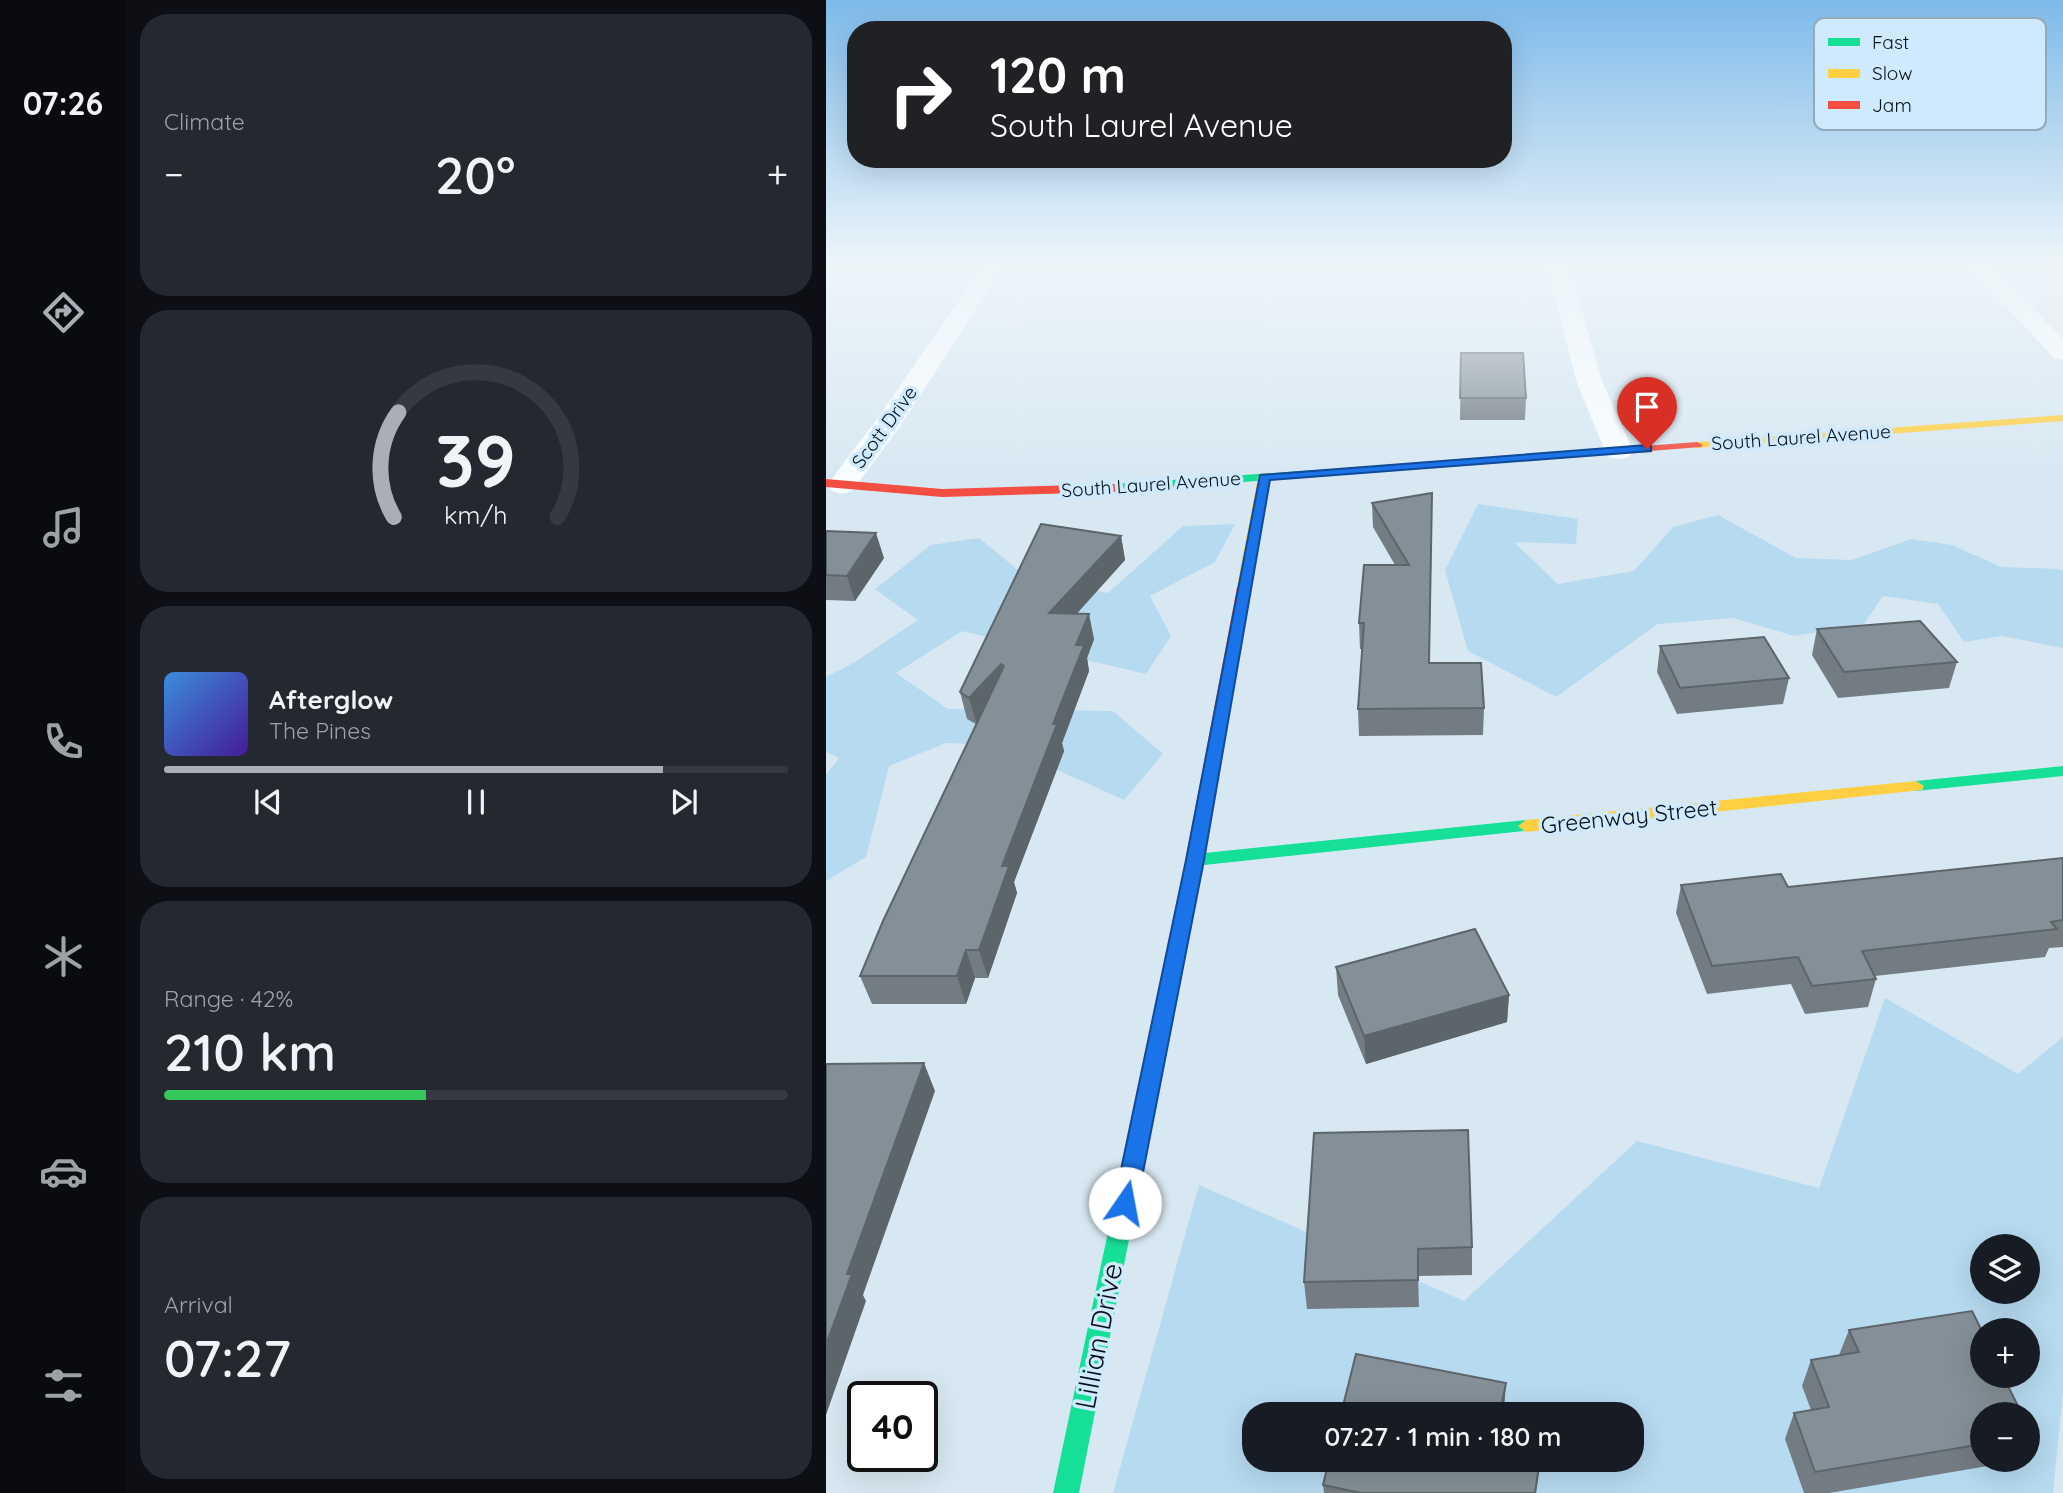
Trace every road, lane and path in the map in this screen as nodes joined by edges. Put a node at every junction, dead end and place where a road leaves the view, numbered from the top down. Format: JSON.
{"nodes":[{"id":1,"x":948,"y":334,"type":"edge"},
{"id":2,"x":1576,"y":334,"type":"edge"},
{"id":3,"x":2044,"y":334,"type":"edge"},
{"id":4,"x":2063,"y":353,"type":"edge"},
{"id":5,"x":2063,"y":418,"type":"edge"},
{"id":6,"x":1619,"y":451,"type":"junction"},
{"id":7,"x":1265,"y":477,"type":"junction"},
{"id":8,"x":834,"y":484,"type":"edge"},
{"id":9,"x":2063,"y":771,"type":"edge"},
{"id":10,"x":1195,"y":860,"type":"junction"},
{"id":11,"x":1066,"y":1493,"type":"edge"}],
"edges":[{"from":1,"to":8,"type":"street","name":"Scott Drive"},
{"from":2,"to":6,"type":"street"},
{"from":3,"to":4,"type":"street"},
{"from":5,"to":6,"type":"street","name":"South Laurel Avenue"},
{"from":6,"to":7,"type":"street","name":"South Laurel Avenue"},
{"from":7,"to":8,"type":"street","name":"South Laurel Avenue"},
{"from":7,"to":10,"type":"street","name":"Lillian Drive"},
{"from":9,"to":10,"type":"street","name":"Greenway Street"},
{"from":10,"to":11,"type":"street","name":"Lillian Drive"}]}
